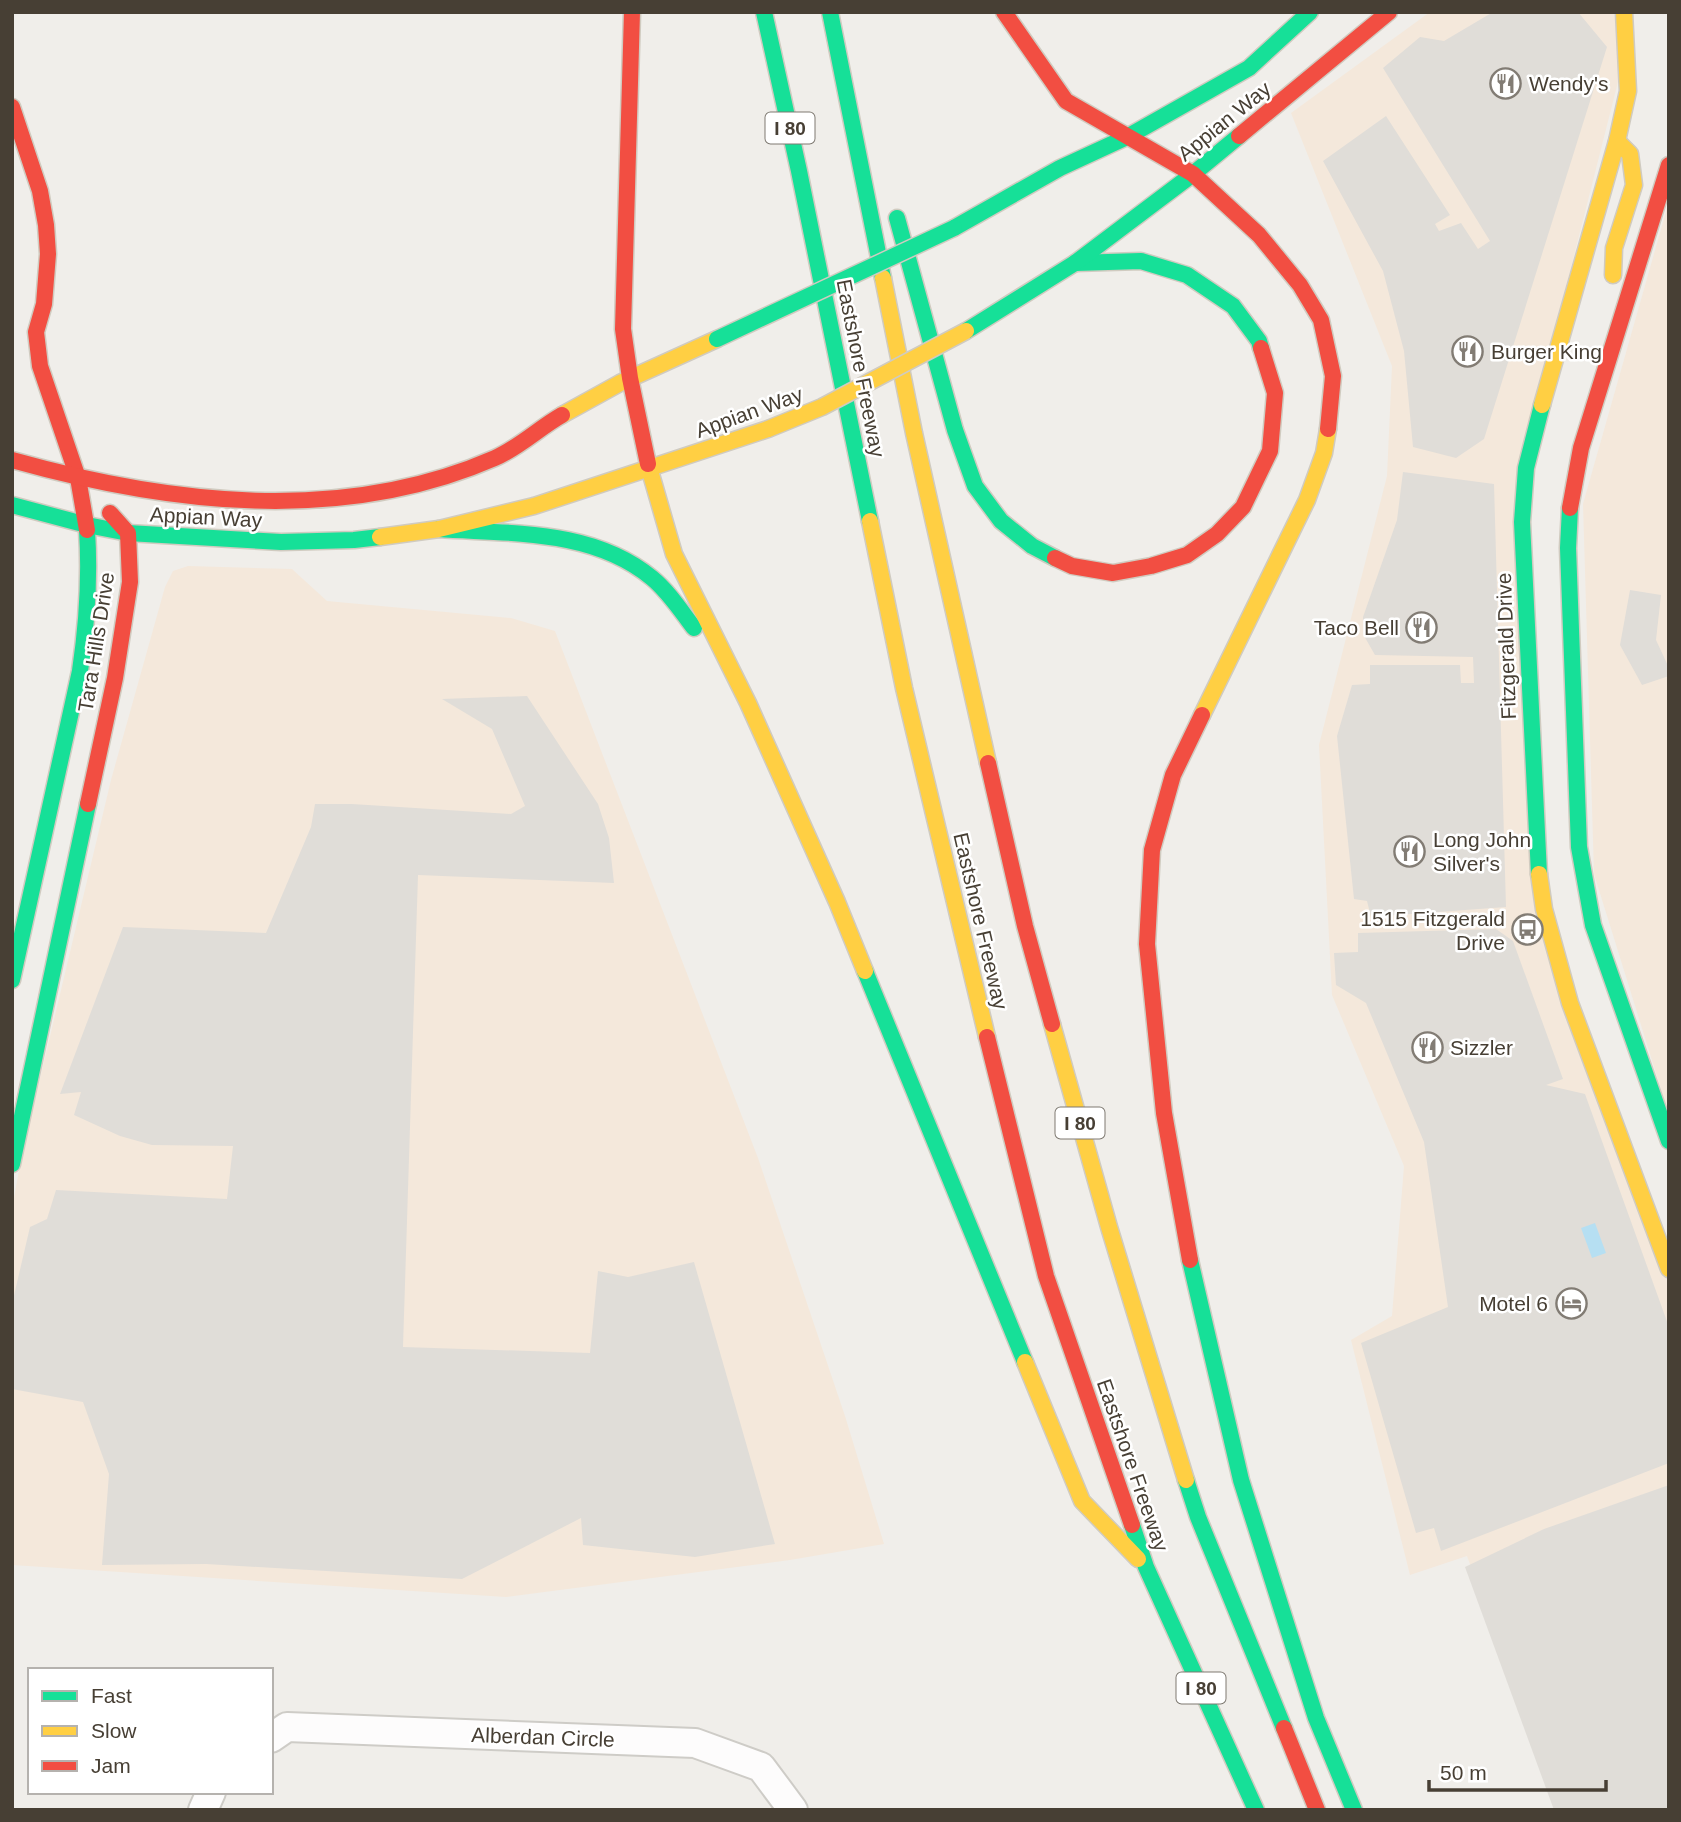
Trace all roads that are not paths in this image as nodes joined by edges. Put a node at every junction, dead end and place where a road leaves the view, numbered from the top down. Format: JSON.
{"nodes":[{"id":1,"x":632,"y":12,"type":"edge"},
{"id":2,"x":764,"y":12,"type":"edge"},
{"id":3,"x":1004,"y":12,"type":"edge"},
{"id":4,"x":1310,"y":12,"type":"edge"},
{"id":5,"x":1389,"y":12,"type":"edge"},
{"id":6,"x":1624,"y":12,"type":"edge"},
{"id":7,"x":831,"y":15,"type":"edge"},
{"id":8,"x":12,"y":107,"type":"edge"},
{"id":9,"x":871,"y":137,"type":"dead end"},
{"id":10,"x":1127,"y":137,"type":"junction"},
{"id":11,"x":1617,"y":141,"type":"junction"},
{"id":12,"x":1669,"y":165,"type":"edge"},
{"id":13,"x":1193,"y":174,"type":"junction"},
{"id":14,"x":892,"y":202,"type":"dead end"},
{"id":15,"x":1075,"y":263,"type":"junction"},
{"id":16,"x":1577,"y":286,"type":"junction"},
{"id":17,"x":1592,"y":304,"type":"dead end"},
{"id":18,"x":1622,"y":314,"type":"junction"},
{"id":19,"x":629,"y":378,"type":"junction"},
{"id":20,"x":1576,"y":412,"type":"dead end"},
{"id":21,"x":1581,"y":447,"type":"junction"},
{"id":22,"x":12,"y":460,"type":"edge"},
{"id":23,"x":649,"y":469,"type":"junction"},
{"id":24,"x":78,"y":478,"type":"junction"},
{"id":25,"x":12,"y":505,"type":"edge"},
{"id":26,"x":87,"y":525,"type":"junction"},
{"id":27,"x":439,"y":529,"type":"junction"},
{"id":28,"x":128,"y":533,"type":"junction"},
{"id":29,"x":173,"y":536,"type":"junction"},
{"id":30,"x":153,"y":554,"type":"dead end"},
{"id":31,"x":144,"y":570,"type":"dead end"},
{"id":32,"x":124,"y":621,"type":"junction"},
{"id":33,"x":748,"y":703,"type":"junction"},
{"id":34,"x":12,"y":980,"type":"edge"},
{"id":35,"x":1669,"y":1141,"type":"edge"},
{"id":36,"x":12,"y":1164,"type":"edge"},
{"id":37,"x":1669,"y":1269,"type":"edge"},
{"id":38,"x":1146,"y":1567,"type":"junction"},
{"id":39,"x":273,"y":1737,"type":"edge"},
{"id":40,"x":210,"y":1794,"type":"edge"},
{"id":41,"x":203,"y":1810,"type":"edge"},
{"id":42,"x":793,"y":1810,"type":"edge"},
{"id":43,"x":1256,"y":1810,"type":"edge"},
{"id":44,"x":1317,"y":1810,"type":"edge"},
{"id":45,"x":1354,"y":1810,"type":"edge"}],
"edges":[{"from":1,"to":19,"type":"main road"},
{"from":2,"to":38,"type":"main road","name":"Eastshore Freeway","number":"I 80"},
{"from":3,"to":10,"type":"main road"},
{"from":4,"to":10,"type":"main road","name":"Appian Way"},
{"from":5,"to":13,"type":"main road","name":"Appian Way"},
{"from":6,"to":11,"type":"main road","name":"Fitzgerald Drive"},
{"from":7,"to":9,"type":"main road"},
{"from":7,"to":44,"type":"main road","name":"Eastshore Freeway","number":"I 80"},
{"from":8,"to":24,"type":"main road"},
{"from":10,"to":13,"type":"main road"},
{"from":10,"to":19,"type":"main road","name":"Appian Way","bridge":true},
{"from":11,"to":16,"type":"main road","name":"Fitzgerald Drive"},
{"from":11,"to":18,"type":"main road"},
{"from":12,"to":18,"type":"main road"},
{"from":13,"to":15,"type":"main road","name":"Appian Way"},
{"from":13,"to":45,"type":"main road"},
{"from":14,"to":15,"type":"main road"},
{"from":15,"to":23,"type":"main road","name":"Appian Way","bridge":true},
{"from":16,"to":17,"type":"main road"},
{"from":16,"to":37,"type":"main road","name":"Fitzgerald Drive"},
{"from":18,"to":21,"type":"main road"},
{"from":19,"to":23,"type":"main road"},
{"from":19,"to":24,"type":"main road","name":"Appian Way"},
{"from":20,"to":21,"type":"main road"},
{"from":21,"to":35,"type":"main road"},
{"from":22,"to":24,"type":"main road","name":"Appian Way"},
{"from":23,"to":27,"type":"main road","name":"Appian Way"},
{"from":23,"to":33,"type":"main road"},
{"from":24,"to":26,"type":"main road","name":"Tara Hills Drive"},
{"from":24,"to":28,"type":"main road"},
{"from":25,"to":26,"type":"main road","name":"Appian Way"},
{"from":26,"to":28,"type":"main road","name":"Appian Way"},
{"from":26,"to":34,"type":"main road","name":"Tara Hills Drive"},
{"from":27,"to":29,"type":"main road","name":"Appian Way"},
{"from":27,"to":33,"type":"main road"},
{"from":28,"to":29,"type":"main road","name":"Appian Way"},
{"from":28,"to":32,"type":"main road","name":"Tara Hills Drive"},
{"from":29,"to":30,"type":"main road"},
{"from":31,"to":32,"type":"main road"},
{"from":32,"to":36,"type":"main road","name":"Tara Hills Drive"},
{"from":33,"to":38,"type":"main road"},
{"from":38,"to":43,"type":"main road","name":"Eastshore Freeway","number":"I 80"},
{"from":39,"to":42,"type":"street","name":"Alberdan Circle"},
{"from":40,"to":41,"type":"street"}]}
